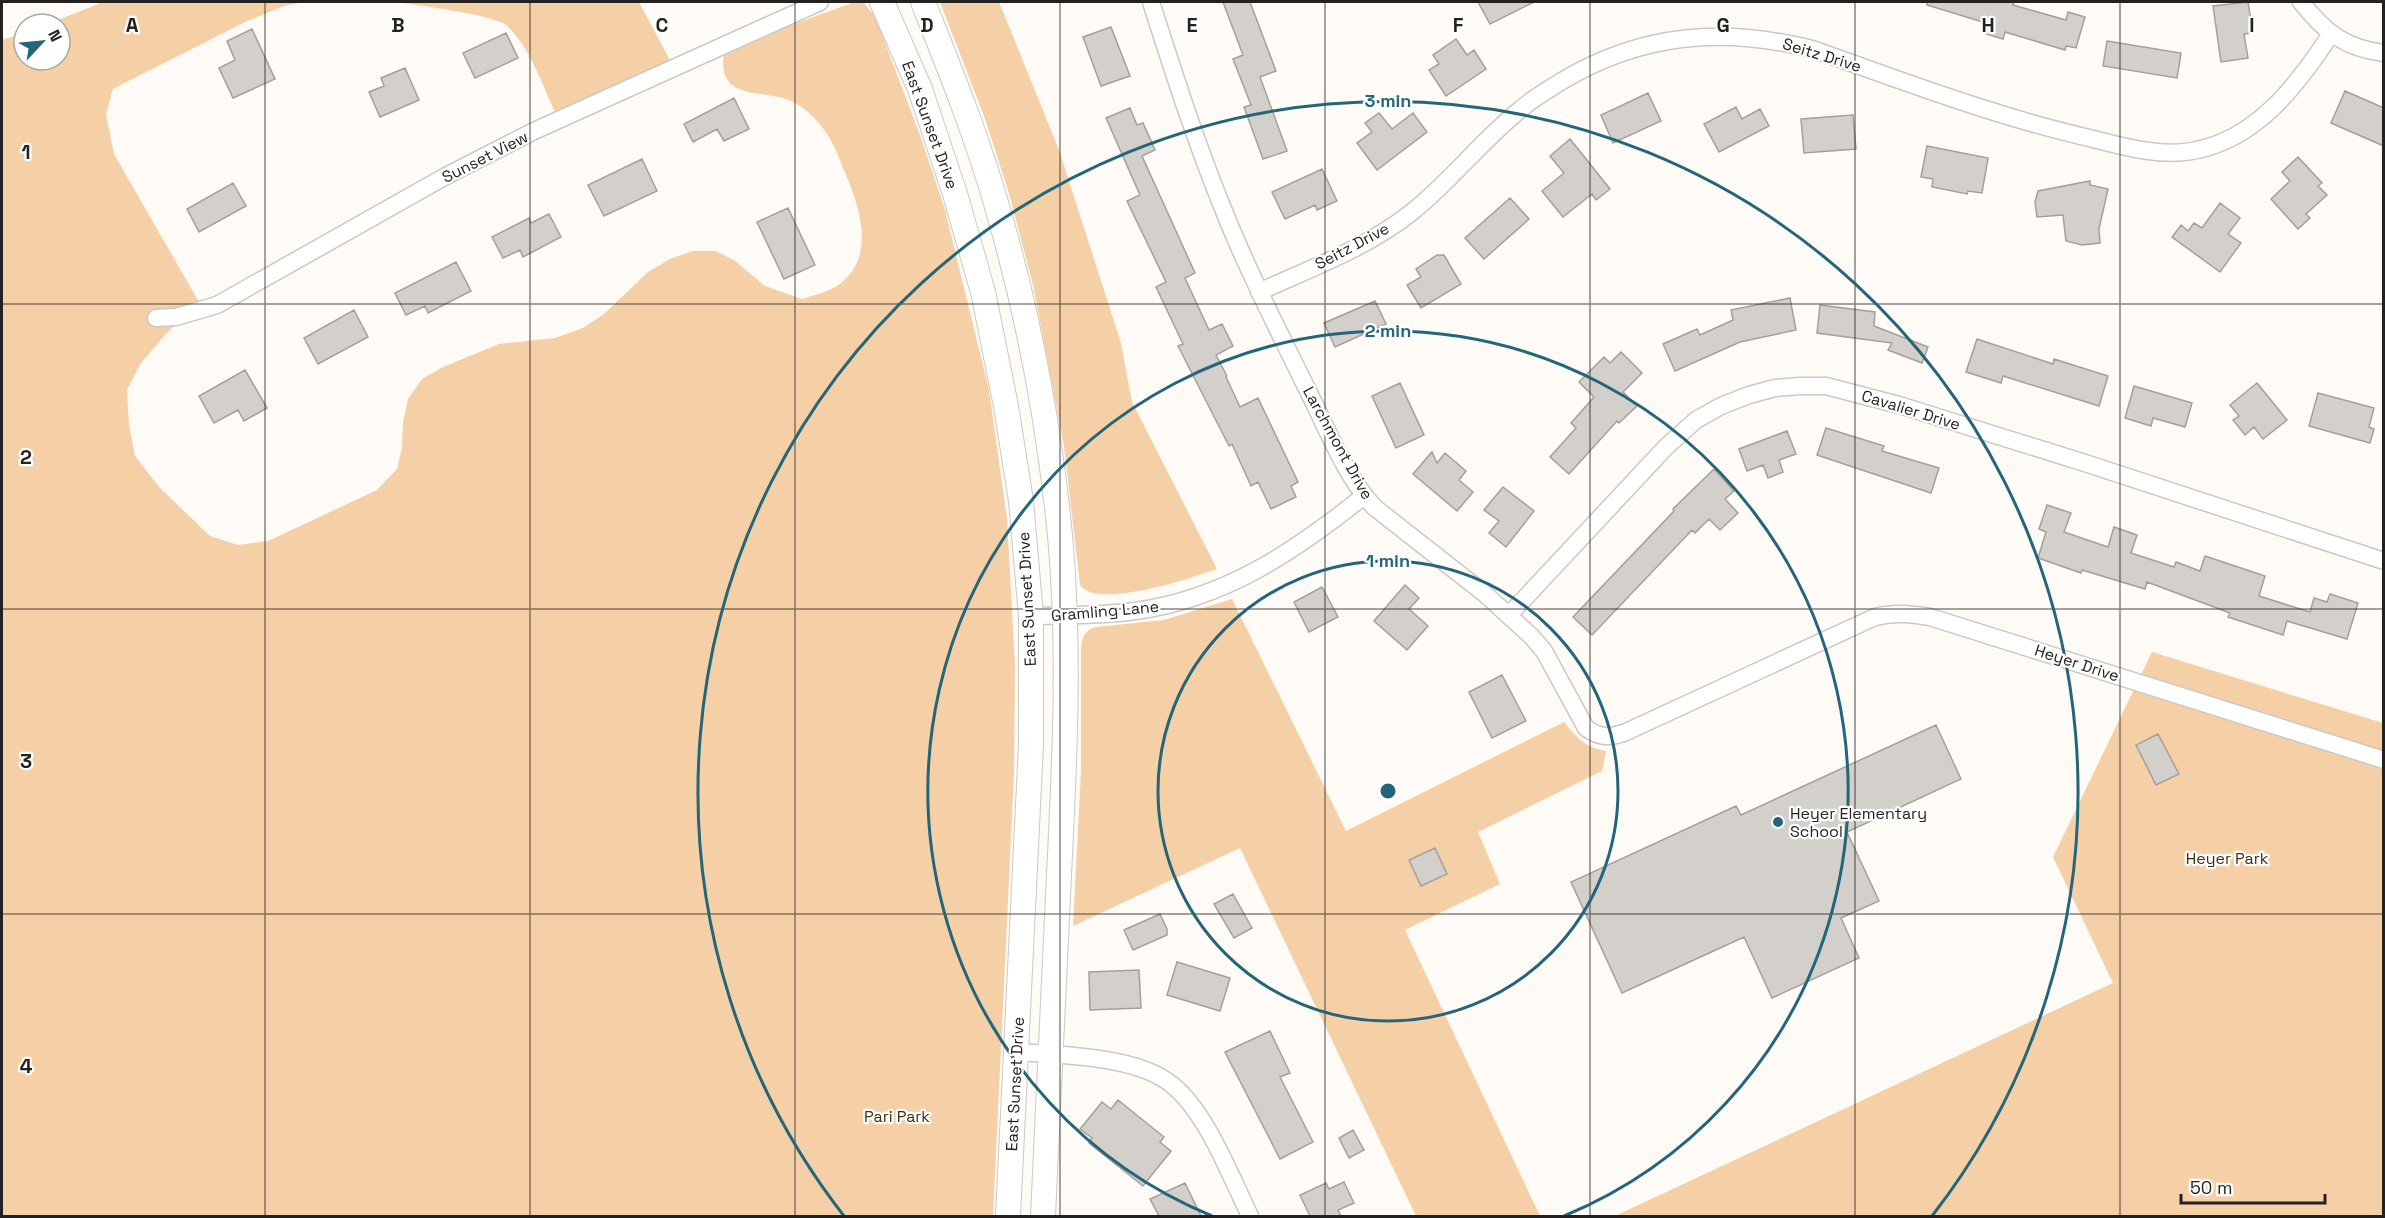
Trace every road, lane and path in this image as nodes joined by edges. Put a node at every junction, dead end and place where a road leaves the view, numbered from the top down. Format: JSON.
{"nodes":[{"id":1,"x":820,"y":2,"type":"edge"},
{"id":2,"x":882,"y":2,"type":"edge"},
{"id":3,"x":922,"y":2,"type":"edge"},
{"id":4,"x":1150,"y":2,"type":"edge"},
{"id":5,"x":2301,"y":2,"type":"edge"},
{"id":6,"x":2331,"y":34,"type":"junction"},
{"id":7,"x":2384,"y":53,"type":"edge"},
{"id":8,"x":1259,"y":292,"type":"junction"},
{"id":9,"x":156,"y":318,"type":"dead end"},
{"id":10,"x":1364,"y":496,"type":"junction"},
{"id":11,"x":2384,"y":561,"type":"edge"},
{"id":12,"x":1064,"y":615,"type":"junction"},
{"id":13,"x":1509,"y":615,"type":"junction"},
{"id":14,"x":1031,"y":616,"type":"junction"},
{"id":15,"x":1773,"y":664,"type":"joint"},
{"id":16,"x":2384,"y":760,"type":"edge"},
{"id":17,"x":1017,"y":1052,"type":"junction"},
{"id":18,"x":1051,"y":1054,"type":"junction"},
{"id":19,"x":1008,"y":1216,"type":"edge"},
{"id":20,"x":1043,"y":1216,"type":"edge"},
{"id":21,"x":1250,"y":1216,"type":"edge"}],
"edges":[{"from":1,"to":9,"type":"street","name":"Sunset View"},
{"from":2,"to":14,"type":"main road","name":"East Sunset Drive"},
{"from":3,"to":12,"type":"main road","name":"East Sunset Drive"},
{"from":4,"to":8,"type":"street","name":"Larchmont Drive"},
{"from":5,"to":6,"type":"street"},
{"from":6,"to":7,"type":"street"},
{"from":6,"to":8,"type":"street","name":"Seitz Drive"},
{"from":8,"to":10,"type":"street","name":"Larchmont Drive"},
{"from":10,"to":12,"type":"street","name":"Gramling Lane"},
{"from":10,"to":13,"type":"street","name":"Larchmont Drive"},
{"from":11,"to":13,"type":"street","name":"Cavalier Drive"},
{"from":12,"to":14,"type":"street","name":"Gramling Lane"},
{"from":12,"to":18,"type":"main road","name":"East Sunset Drive"},
{"from":13,"to":15,"type":"street","name":"Larchmont Drive"},
{"from":14,"to":17,"type":"main road","name":"East Sunset Drive"},
{"from":15,"to":16,"type":"street","name":"Heyer Drive"},
{"from":17,"to":18,"type":"street"},
{"from":17,"to":19,"type":"main road","name":"East Sunset Drive"},
{"from":18,"to":20,"type":"main road","name":"East Sunset Drive"},
{"from":18,"to":21,"type":"street"}]}
